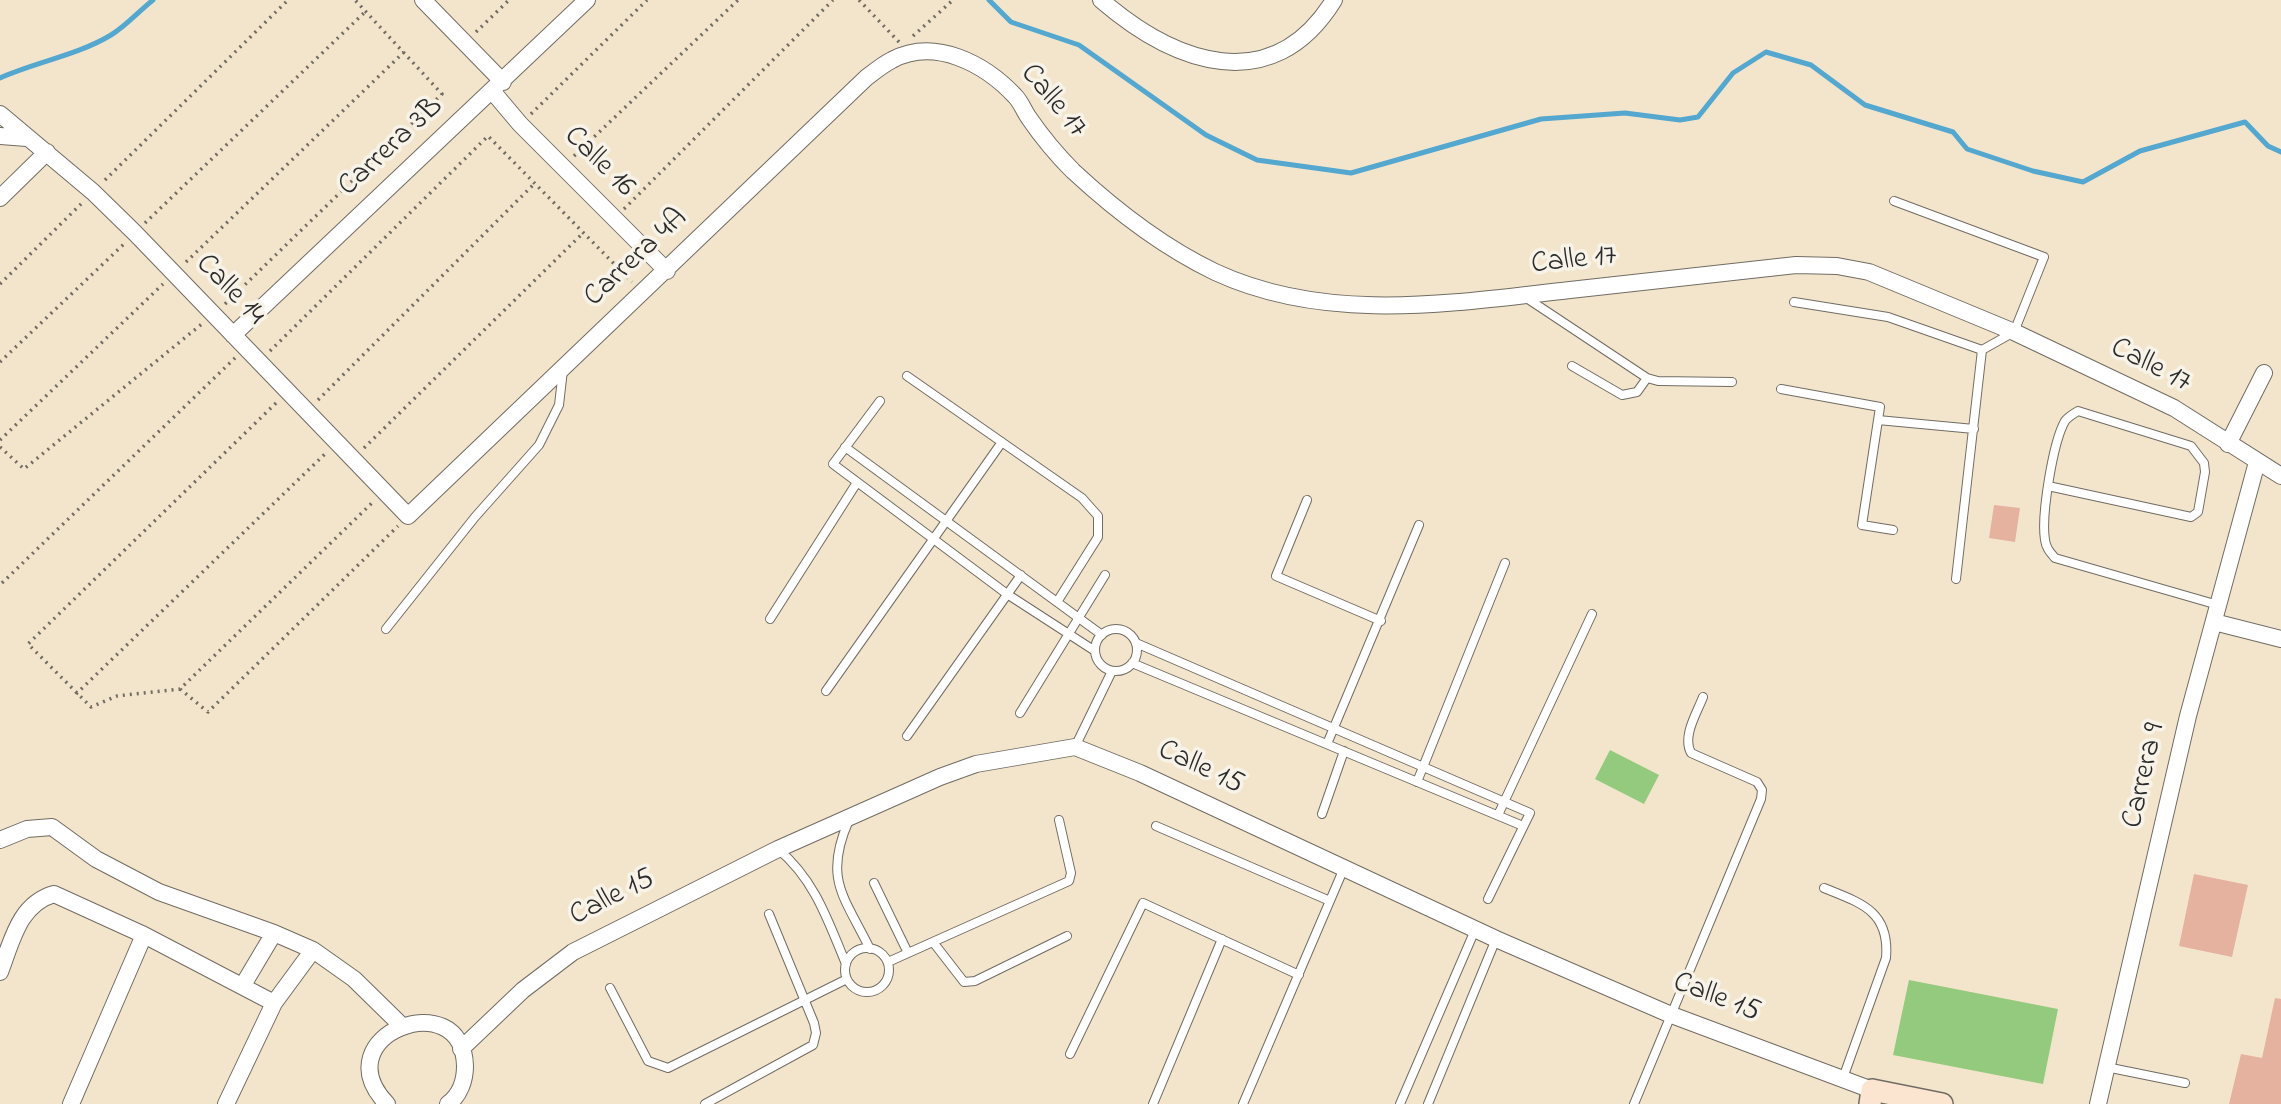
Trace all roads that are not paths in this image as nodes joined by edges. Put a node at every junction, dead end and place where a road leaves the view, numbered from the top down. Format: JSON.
{"nodes":[{"id":1,"x":423,"y":0,"type":"edge"},
{"id":2,"x":587,"y":0,"type":"edge"},
{"id":3,"x":1101,"y":0,"type":"edge"},
{"id":4,"x":1334,"y":0,"type":"edge"},
{"id":5,"x":906,"y":49,"type":"joint"},
{"id":6,"x":498,"y":87,"type":"junction"},
{"id":7,"x":1,"y":115,"type":"edge"},
{"id":8,"x":0,"y":135,"type":"edge"},
{"id":9,"x":27,"y":138,"type":"junction"},
{"id":10,"x":47,"y":152,"type":"junction"},
{"id":11,"x":0,"y":198,"type":"edge"},
{"id":12,"x":1894,"y":201,"type":"dead end"},
{"id":13,"x":667,"y":271,"type":"junction"},
{"id":14,"x":1523,"y":296,"type":"junction"},
{"id":15,"x":1794,"y":302,"type":"dead end"},
{"id":16,"x":2014,"y":332,"type":"junction"},
{"id":17,"x":233,"y":335,"type":"junction"},
{"id":18,"x":1982,"y":350,"type":"junction"},
{"id":19,"x":1572,"y":366,"type":"dead end"},
{"id":20,"x":563,"y":368,"type":"junction"},
{"id":21,"x":2264,"y":373,"type":"dead end"},
{"id":22,"x":907,"y":376,"type":"dead end"},
{"id":23,"x":1647,"y":378,"type":"junction"},
{"id":24,"x":1732,"y":382,"type":"dead end"},
{"id":25,"x":1781,"y":389,"type":"dead end"},
{"id":26,"x":880,"y":401,"type":"dead end"},
{"id":27,"x":1878,"y":420,"type":"junction"},
{"id":28,"x":1974,"y":429,"type":"junction"},
{"id":29,"x":1002,"y":442,"type":"junction"},
{"id":30,"x":2228,"y":444,"type":"junction"},
{"id":31,"x":845,"y":447,"type":"junction"},
{"id":32,"x":2257,"y":462,"type":"junction"},
{"id":33,"x":2281,"y":476,"type":"edge"},
{"id":34,"x":856,"y":484,"type":"junction"},
{"id":35,"x":2048,"y":486,"type":"junction"},
{"id":36,"x":1307,"y":500,"type":"dead end"},
{"id":37,"x":408,"y":516,"type":"joint"},
{"id":38,"x":947,"y":521,"type":"junction"},
{"id":39,"x":1419,"y":526,"type":"dead end"},
{"id":40,"x":1893,"y":530,"type":"dead end"},
{"id":41,"x":934,"y":538,"type":"junction"},
{"id":42,"x":1505,"y":563,"type":"dead end"},
{"id":43,"x":1021,"y":575,"type":"junction"},
{"id":44,"x":1105,"y":575,"type":"dead end"},
{"id":45,"x":1956,"y":579,"type":"dead end"},
{"id":46,"x":1007,"y":594,"type":"junction"},
{"id":47,"x":1057,"y":602,"type":"junction"},
{"id":48,"x":2218,"y":605,"type":"junction"},
{"id":49,"x":1592,"y":614,"type":"dead end"},
{"id":50,"x":1078,"y":617,"type":"junction"},
{"id":51,"x":770,"y":619,"type":"dead end"},
{"id":52,"x":1381,"y":621,"type":"junction"},
{"id":53,"x":2214,"y":622,"type":"junction"},
{"id":54,"x":386,"y":629,"type":"dead end"},
{"id":55,"x":1102,"y":635,"type":"junction"},
{"id":56,"x":1068,"y":636,"type":"junction"},
{"id":57,"x":2281,"y":639,"type":"edge"},
{"id":58,"x":1136,"y":643,"type":"junction"},
{"id":59,"x":1095,"y":651,"type":"junction"},
{"id":60,"x":1132,"y":663,"type":"junction"},
{"id":61,"x":1112,"y":671,"type":"junction"},
{"id":62,"x":826,"y":691,"type":"dead end"},
{"id":63,"x":1703,"y":697,"type":"dead end"},
{"id":64,"x":1020,"y":713,"type":"dead end"},
{"id":65,"x":1334,"y":729,"type":"junction"},
{"id":66,"x":907,"y":736,"type":"dead end"},
{"id":67,"x":1327,"y":744,"type":"junction"},
{"id":68,"x":1075,"y":747,"type":"junction"},
{"id":69,"x":1343,"y":751,"type":"junction"},
{"id":70,"x":1424,"y":767,"type":"junction"},
{"id":71,"x":1417,"y":782,"type":"junction"},
{"id":72,"x":1505,"y":802,"type":"junction"},
{"id":73,"x":1322,"y":814,"type":"dead end"},
{"id":74,"x":1499,"y":815,"type":"junction"},
{"id":75,"x":850,"y":818,"type":"junction"},
{"id":76,"x":1059,"y":820,"type":"dead end"},
{"id":77,"x":1156,"y":826,"type":"dead end"},
{"id":78,"x":1523,"y":826,"type":"junction"},
{"id":79,"x":0,"y":840,"type":"edge"},
{"id":80,"x":778,"y":849,"type":"junction"},
{"id":81,"x":1344,"y":868,"type":"junction"},
{"id":82,"x":874,"y":883,"type":"dead end"},
{"id":83,"x":1824,"y":888,"type":"dead end"},
{"id":84,"x":1488,"y":899,"type":"dead end"},
{"id":85,"x":1330,"y":901,"type":"junction"},
{"id":86,"x":769,"y":914,"type":"dead end"},
{"id":87,"x":1475,"y":930,"type":"junction"},
{"id":88,"x":274,"y":933,"type":"junction"},
{"id":89,"x":144,"y":935,"type":"junction"},
{"id":90,"x":1067,"y":936,"type":"dead end"},
{"id":91,"x":1222,"y":939,"type":"junction"},
{"id":92,"x":1496,"y":939,"type":"junction"},
{"id":93,"x":933,"y":943,"type":"junction"},
{"id":94,"x":870,"y":949,"type":"junction"},
{"id":95,"x":313,"y":950,"type":"junction"},
{"id":96,"x":908,"y":953,"type":"junction"},
{"id":97,"x":888,"y":962,"type":"junction"},
{"id":98,"x":846,"y":964,"type":"junction"},
{"id":99,"x":0,"y":972,"type":"edge"},
{"id":100,"x":1298,"y":975,"type":"junction"},
{"id":101,"x":847,"y":979,"type":"junction"},
{"id":102,"x":243,"y":985,"type":"junction"},
{"id":103,"x":610,"y":988,"type":"dead end"},
{"id":104,"x":804,"y":1000,"type":"junction"},
{"id":105,"x":274,"y":1003,"type":"junction"},
{"id":106,"x":1669,"y":1014,"type":"junction"},
{"id":107,"x":401,"y":1025,"type":"junction"},
{"id":108,"x":461,"y":1049,"type":"junction"},
{"id":109,"x":1070,"y":1054,"type":"dead end"},
{"id":110,"x":2106,"y":1067,"type":"junction"},
{"id":111,"x":1843,"y":1078,"type":"junction"},
{"id":112,"x":2185,"y":1083,"type":"dead end"},
{"id":113,"x":1871,"y":1097,"type":"edge"},
{"id":114,"x":71,"y":1104,"type":"edge"},
{"id":115,"x":226,"y":1104,"type":"edge"},
{"id":116,"x":387,"y":1104,"type":"edge"},
{"id":117,"x":448,"y":1104,"type":"edge"},
{"id":118,"x":705,"y":1104,"type":"edge"},
{"id":119,"x":1153,"y":1104,"type":"edge"},
{"id":120,"x":1243,"y":1104,"type":"edge"},
{"id":121,"x":1400,"y":1104,"type":"edge"},
{"id":122,"x":1428,"y":1104,"type":"edge"},
{"id":123,"x":1634,"y":1104,"type":"edge"},
{"id":124,"x":1942,"y":1104,"type":"edge"},
{"id":125,"x":2098,"y":1104,"type":"edge"}],
"edges":[{"from":1,"to":6,"type":"street","name":"Calle 16"},
{"from":2,"to":6,"type":"street","name":"Carrera 3B"},
{"from":3,"to":4,"type":"street"},
{"from":5,"to":13,"type":"street","name":"Carrera 4A"},
{"from":5,"to":14,"type":"street","name":"Calle 17"},
{"from":6,"to":13,"type":"street","name":"Calle 16"},
{"from":6,"to":17,"type":"street","name":"Carrera 3B"},
{"from":7,"to":9,"type":"street","name":"Calle 14"},
{"from":8,"to":9,"type":"street"},
{"from":9,"to":10,"type":"street","name":"Calle 14"},
{"from":10,"to":11,"type":"street"},
{"from":10,"to":17,"type":"street","name":"Calle 14"},
{"from":12,"to":16,"type":"lane"},
{"from":13,"to":20,"type":"street","name":"Carrera 4A"},
{"from":14,"to":16,"type":"street","name":"Calle 17"},
{"from":14,"to":23,"type":"lane"},
{"from":15,"to":18,"type":"lane"},
{"from":16,"to":18,"type":"lane"},
{"from":16,"to":30,"type":"street","name":"Calle 17"},
{"from":17,"to":37,"type":"street","name":"Calle 14"},
{"from":18,"to":28,"type":"lane"},
{"from":19,"to":23,"type":"lane"},
{"from":20,"to":37,"type":"street","name":"Carrera 4A"},
{"from":20,"to":54,"type":"lane"},
{"from":21,"to":30,"type":"street"},
{"from":22,"to":29,"type":"lane"},
{"from":23,"to":24,"type":"lane"},
{"from":25,"to":27,"type":"lane"},
{"from":26,"to":31,"type":"lane"},
{"from":27,"to":28,"type":"lane"},
{"from":27,"to":40,"type":"lane"},
{"from":28,"to":45,"type":"lane"},
{"from":29,"to":38,"type":"lane"},
{"from":29,"to":47,"type":"lane"},
{"from":30,"to":32,"type":"street","name":"Calle 17"},
{"from":31,"to":34,"type":"lane"},
{"from":31,"to":38,"type":"lane"},
{"from":32,"to":33,"type":"street","name":"Calle 17"},
{"from":32,"to":48,"type":"street","name":"Carrera 9"},
{"from":34,"to":41,"type":"lane"},
{"from":34,"to":51,"type":"lane"},
{"from":35,"to":35,"type":"lane"},
{"from":35,"to":48,"type":"lane"},
{"from":36,"to":52,"type":"lane"},
{"from":38,"to":41,"type":"lane"},
{"from":38,"to":43,"type":"lane"},
{"from":39,"to":52,"type":"lane"},
{"from":41,"to":46,"type":"lane"},
{"from":41,"to":62,"type":"lane"},
{"from":42,"to":70,"type":"lane"},
{"from":43,"to":46,"type":"lane"},
{"from":43,"to":47,"type":"lane"},
{"from":44,"to":50,"type":"lane"},
{"from":46,"to":56,"type":"lane"},
{"from":46,"to":66,"type":"lane"},
{"from":47,"to":50,"type":"lane"},
{"from":48,"to":53,"type":"street","name":"Carrera 9"},
{"from":49,"to":72,"type":"lane"},
{"from":50,"to":55,"type":"lane"},
{"from":50,"to":56,"type":"lane"},
{"from":52,"to":65,"type":"lane"},
{"from":53,"to":57,"type":"street"},
{"from":53,"to":110,"type":"street","name":"Carrera 9"},
{"from":55,"to":58,"type":"lane"},
{"from":55,"to":59,"type":"lane"},
{"from":56,"to":59,"type":"lane"},
{"from":56,"to":64,"type":"lane"},
{"from":58,"to":60,"type":"lane"},
{"from":58,"to":65,"type":"lane"},
{"from":59,"to":61,"type":"lane"},
{"from":60,"to":61,"type":"lane"},
{"from":60,"to":67,"type":"lane"},
{"from":61,"to":68,"type":"lane"},
{"from":63,"to":106,"type":"lane"},
{"from":65,"to":67,"type":"lane"},
{"from":65,"to":70,"type":"lane"},
{"from":67,"to":69,"type":"lane"},
{"from":68,"to":75,"type":"street","name":"Calle 15"},
{"from":68,"to":81,"type":"street","name":"Calle 15"},
{"from":69,"to":71,"type":"lane"},
{"from":69,"to":73,"type":"lane"},
{"from":70,"to":71,"type":"lane"},
{"from":70,"to":72,"type":"lane"},
{"from":71,"to":74,"type":"lane"},
{"from":72,"to":74,"type":"lane"},
{"from":72,"to":78,"type":"lane"},
{"from":74,"to":78,"type":"lane"},
{"from":75,"to":80,"type":"street","name":"Calle 15"},
{"from":75,"to":94,"type":"lane"},
{"from":76,"to":93,"type":"lane"},
{"from":77,"to":85,"type":"lane"},
{"from":78,"to":84,"type":"lane"},
{"from":79,"to":88,"type":"street"},
{"from":80,"to":98,"type":"lane"},
{"from":80,"to":108,"type":"street","name":"Calle 15"},
{"from":81,"to":85,"type":"lane"},
{"from":81,"to":87,"type":"street","name":"Calle 15"},
{"from":82,"to":96,"type":"lane"},
{"from":83,"to":111,"type":"lane"},
{"from":85,"to":100,"type":"lane"},
{"from":86,"to":104,"type":"lane"},
{"from":87,"to":92,"type":"street","name":"Calle 15"},
{"from":87,"to":121,"type":"lane"},
{"from":88,"to":95,"type":"street"},
{"from":88,"to":102,"type":"street"},
{"from":89,"to":99,"type":"street"},
{"from":89,"to":102,"type":"street"},
{"from":89,"to":114,"type":"street"},
{"from":90,"to":93,"type":"lane"},
{"from":91,"to":100,"type":"lane"},
{"from":91,"to":109,"type":"lane"},
{"from":91,"to":119,"type":"lane"},
{"from":92,"to":106,"type":"street","name":"Calle 15"},
{"from":92,"to":122,"type":"lane"},
{"from":93,"to":96,"type":"lane"},
{"from":94,"to":97,"type":"lane"},
{"from":94,"to":98,"type":"lane"},
{"from":95,"to":105,"type":"street"},
{"from":95,"to":107,"type":"street"},
{"from":96,"to":97,"type":"lane"},
{"from":97,"to":101,"type":"lane"},
{"from":98,"to":101,"type":"lane"},
{"from":100,"to":120,"type":"lane"},
{"from":101,"to":104,"type":"lane"},
{"from":102,"to":105,"type":"street"},
{"from":103,"to":104,"type":"lane"},
{"from":104,"to":118,"type":"lane"},
{"from":105,"to":115,"type":"street"},
{"from":106,"to":111,"type":"street","name":"Calle 15"},
{"from":106,"to":123,"type":"lane"},
{"from":107,"to":108,"type":"street"},
{"from":107,"to":116,"type":"street"},
{"from":108,"to":117,"type":"street"},
{"from":110,"to":112,"type":"lane"},
{"from":110,"to":125,"type":"street","name":"Carrera 9"},
{"from":111,"to":113,"type":"street","name":"Calle 15"},
{"from":113,"to":124,"type":"main road","name":"Calle 15"}]}
